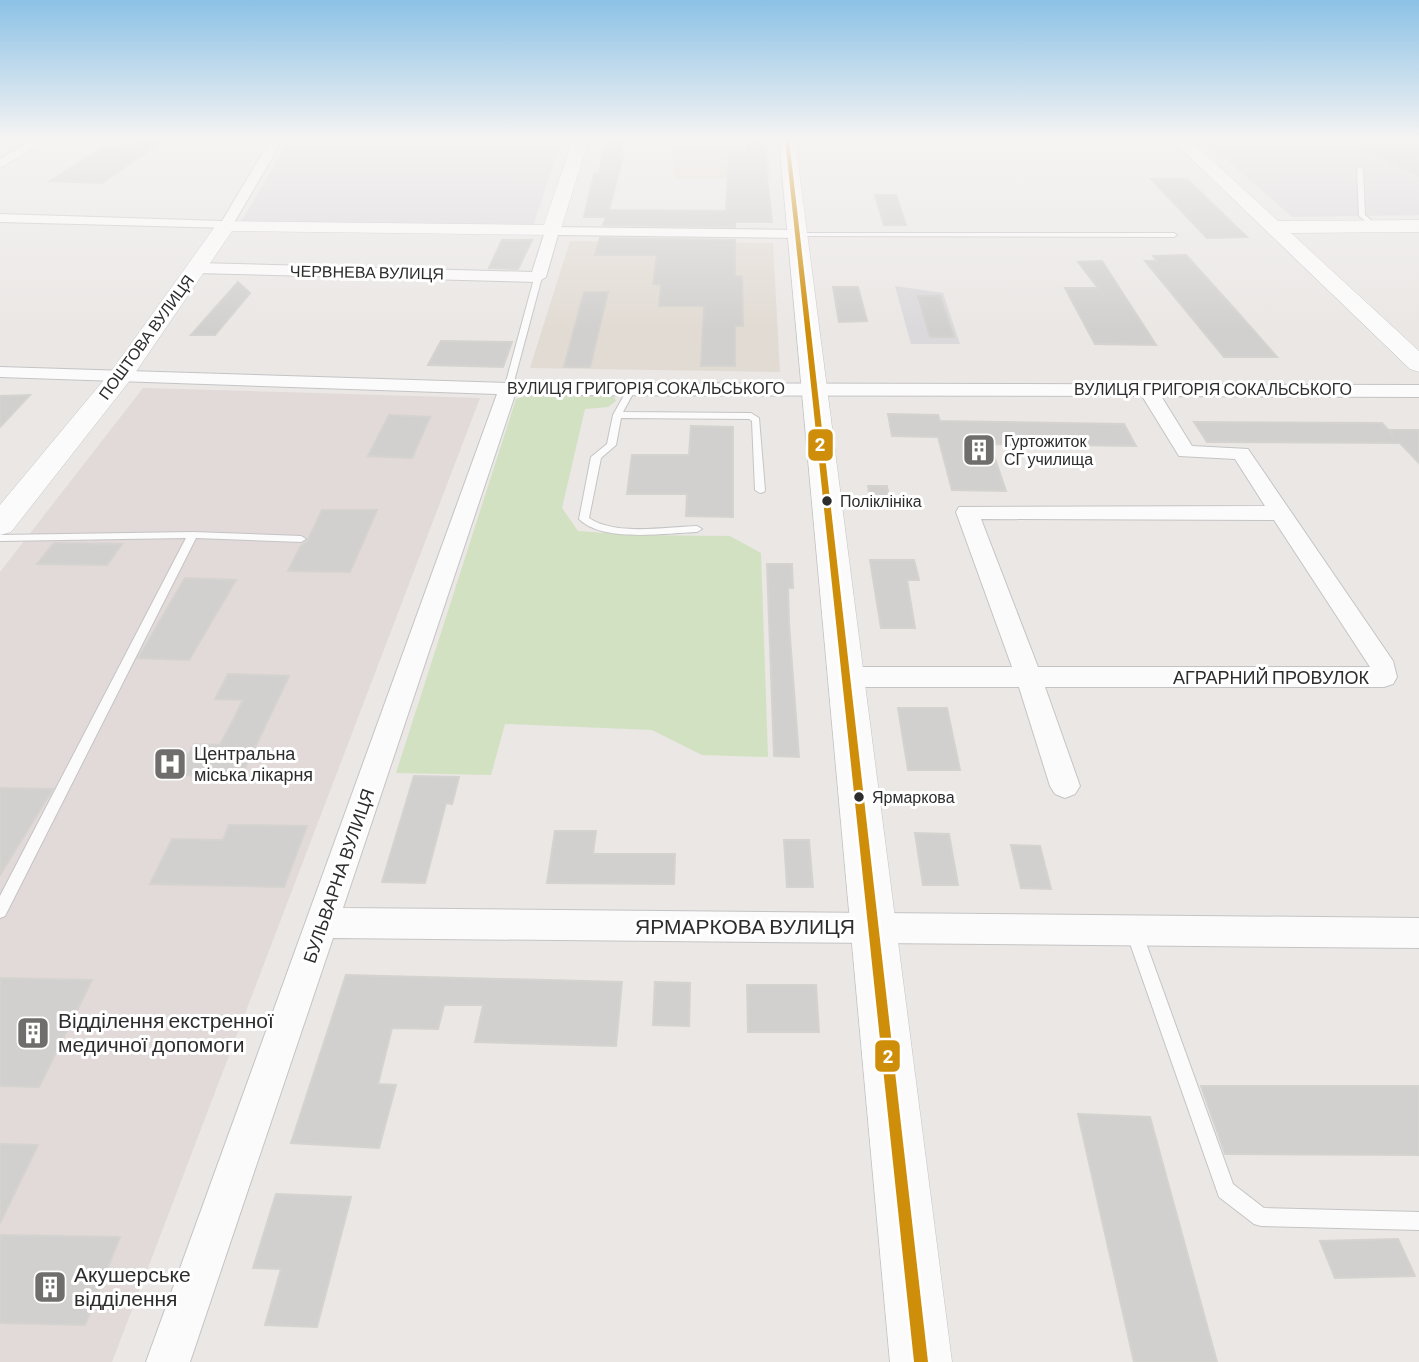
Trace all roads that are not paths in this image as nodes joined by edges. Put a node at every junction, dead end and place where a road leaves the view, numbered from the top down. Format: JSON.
{"nodes":[{"id":1,"x":239,"y":203,"type":"edge"},
{"id":2,"x":561,"y":203,"type":"edge"},
{"id":3,"x":794,"y":203,"type":"edge"},
{"id":4,"x":1248,"y":203,"type":"edge"},
{"id":5,"x":1361,"y":203,"type":"edge"},
{"id":6,"x":0,"y":218,"type":"edge"},
{"id":7,"x":226,"y":225,"type":"junction"},
{"id":8,"x":1375,"y":226,"type":"junction"},
{"id":9,"x":1419,"y":226,"type":"edge"},
{"id":10,"x":1274,"y":227,"type":"junction"},
{"id":11,"x":552,"y":231,"type":"junction"},
{"id":12,"x":797,"y":234,"type":"junction"},
{"id":13,"x":1174,"y":235,"type":"dead end"},
{"id":14,"x":196,"y":268,"type":"junction"},
{"id":15,"x":538,"y":276,"type":"junction"},
{"id":16,"x":1419,"y":364,"type":"edge"},
{"id":17,"x":0,"y":372,"type":"edge"},
{"id":18,"x":122,"y":374,"type":"junction"},
{"id":19,"x":632,"y":388,"type":"junction"},
{"id":20,"x":813,"y":388,"type":"junction"},
{"id":21,"x":1147,"y":388,"type":"junction"},
{"id":22,"x":508,"y":389,"type":"junction"},
{"id":23,"x":1419,"y":391,"type":"edge"},
{"id":24,"x":617,"y":415,"type":"junction"},
{"id":25,"x":760,"y":490,"type":"dead end"},
{"id":26,"x":1279,"y":513,"type":"junction"},
{"id":27,"x":0,"y":525,"type":"edge"},
{"id":28,"x":697,"y":529,"type":"dead end"},
{"id":29,"x":193,"y":535,"type":"junction"},
{"id":30,"x":0,"y":538,"type":"edge"},
{"id":31,"x":301,"y":539,"type":"dead end"},
{"id":32,"x":845,"y":677,"type":"junction"},
{"id":33,"x":1029,"y":677,"type":"junction"},
{"id":34,"x":1065,"y":786,"type":"dead end"},
{"id":35,"x":0,"y":911,"type":"edge"},
{"id":36,"x":323,"y":923,"type":"junction"},
{"id":37,"x":872,"y":928,"type":"junction"},
{"id":38,"x":1134,"y":930,"type":"junction"},
{"id":39,"x":1419,"y":933,"type":"edge"},
{"id":40,"x":1419,"y":1221,"type":"edge"},
{"id":41,"x":168,"y":1362,"type":"edge"},
{"id":42,"x":921,"y":1362,"type":"edge"}],
"edges":[{"from":1,"to":7,"type":"street","name":"ПОШТОВА ВУЛИЦЯ"},
{"from":2,"to":11,"type":"street"},
{"from":3,"to":12,"type":"street"},
{"from":4,"to":10,"type":"street"},
{"from":5,"to":8,"type":"lane"},
{"from":6,"to":7,"type":"street"},
{"from":7,"to":11,"type":"street"},
{"from":7,"to":14,"type":"street","name":"ПОШТОВА ВУЛИЦЯ"},
{"from":8,"to":9,"type":"street"},
{"from":8,"to":10,"type":"street"},
{"from":10,"to":16,"type":"street"},
{"from":11,"to":12,"type":"street"},
{"from":11,"to":15,"type":"street"},
{"from":12,"to":13,"type":"lane"},
{"from":12,"to":20,"type":"street"},
{"from":14,"to":15,"type":"street","name":"ЧЕРВНЕВА ВУЛИЦЯ"},
{"from":14,"to":18,"type":"street","name":"ПОШТОВА ВУЛИЦЯ"},
{"from":15,"to":22,"type":"lane"},
{"from":17,"to":18,"type":"street","name":"ВУЛИЦЯ ГРИГОРІЯ СОКАЛЬСЬКОГО"},
{"from":18,"to":22,"type":"street","name":"ВУЛИЦЯ ГРИГОРІЯ СОКАЛЬСЬКОГО"},
{"from":18,"to":27,"type":"street","name":"ПОШТОВА ВУЛИЦЯ"},
{"from":19,"to":20,"type":"street","name":"ВУЛИЦЯ ГРИГОРІЯ СОКАЛЬСЬКОГО"},
{"from":19,"to":22,"type":"street","name":"ВУЛИЦЯ ГРИГОРІЯ СОКАЛЬСЬКОГО"},
{"from":19,"to":24,"type":"lane"},
{"from":20,"to":21,"type":"street","name":"ВУЛИЦЯ ГРИГОРІЯ СОКАЛЬСЬКОГО"},
{"from":20,"to":32,"type":"street"},
{"from":21,"to":23,"type":"street","name":"ВУЛИЦЯ ГРИГОРІЯ СОКАЛЬСЬКОГО"},
{"from":21,"to":26,"type":"street","name":"АГРАРНИЙ ПРОВУЛОК"},
{"from":22,"to":36,"type":"street","name":"БУЛЬВАРНА ВУЛИЦЯ"},
{"from":24,"to":25,"type":"lane"},
{"from":24,"to":28,"type":"lane"},
{"from":26,"to":33,"type":"street"},
{"from":26,"to":33,"type":"street","name":"АГРАРНИЙ ПРОВУЛОК"},
{"from":29,"to":30,"type":"lane"},
{"from":29,"to":31,"type":"lane"},
{"from":29,"to":35,"type":"lane"},
{"from":32,"to":33,"type":"street","name":"АГРАРНИЙ ПРОВУЛОК"},
{"from":32,"to":37,"type":"street"},
{"from":33,"to":34,"type":"street"},
{"from":36,"to":37,"type":"street","name":"ЯРМАРКОВА ВУЛИЦЯ"},
{"from":36,"to":41,"type":"street","name":"БУЛЬВАРНА ВУЛИЦЯ"},
{"from":37,"to":38,"type":"street","name":"ЯРМАРКОВА ВУЛИЦЯ"},
{"from":37,"to":42,"type":"street"},
{"from":38,"to":39,"type":"street","name":"ЯРМАРКОВА ВУЛИЦЯ"},
{"from":38,"to":40,"type":"lane"}]}
